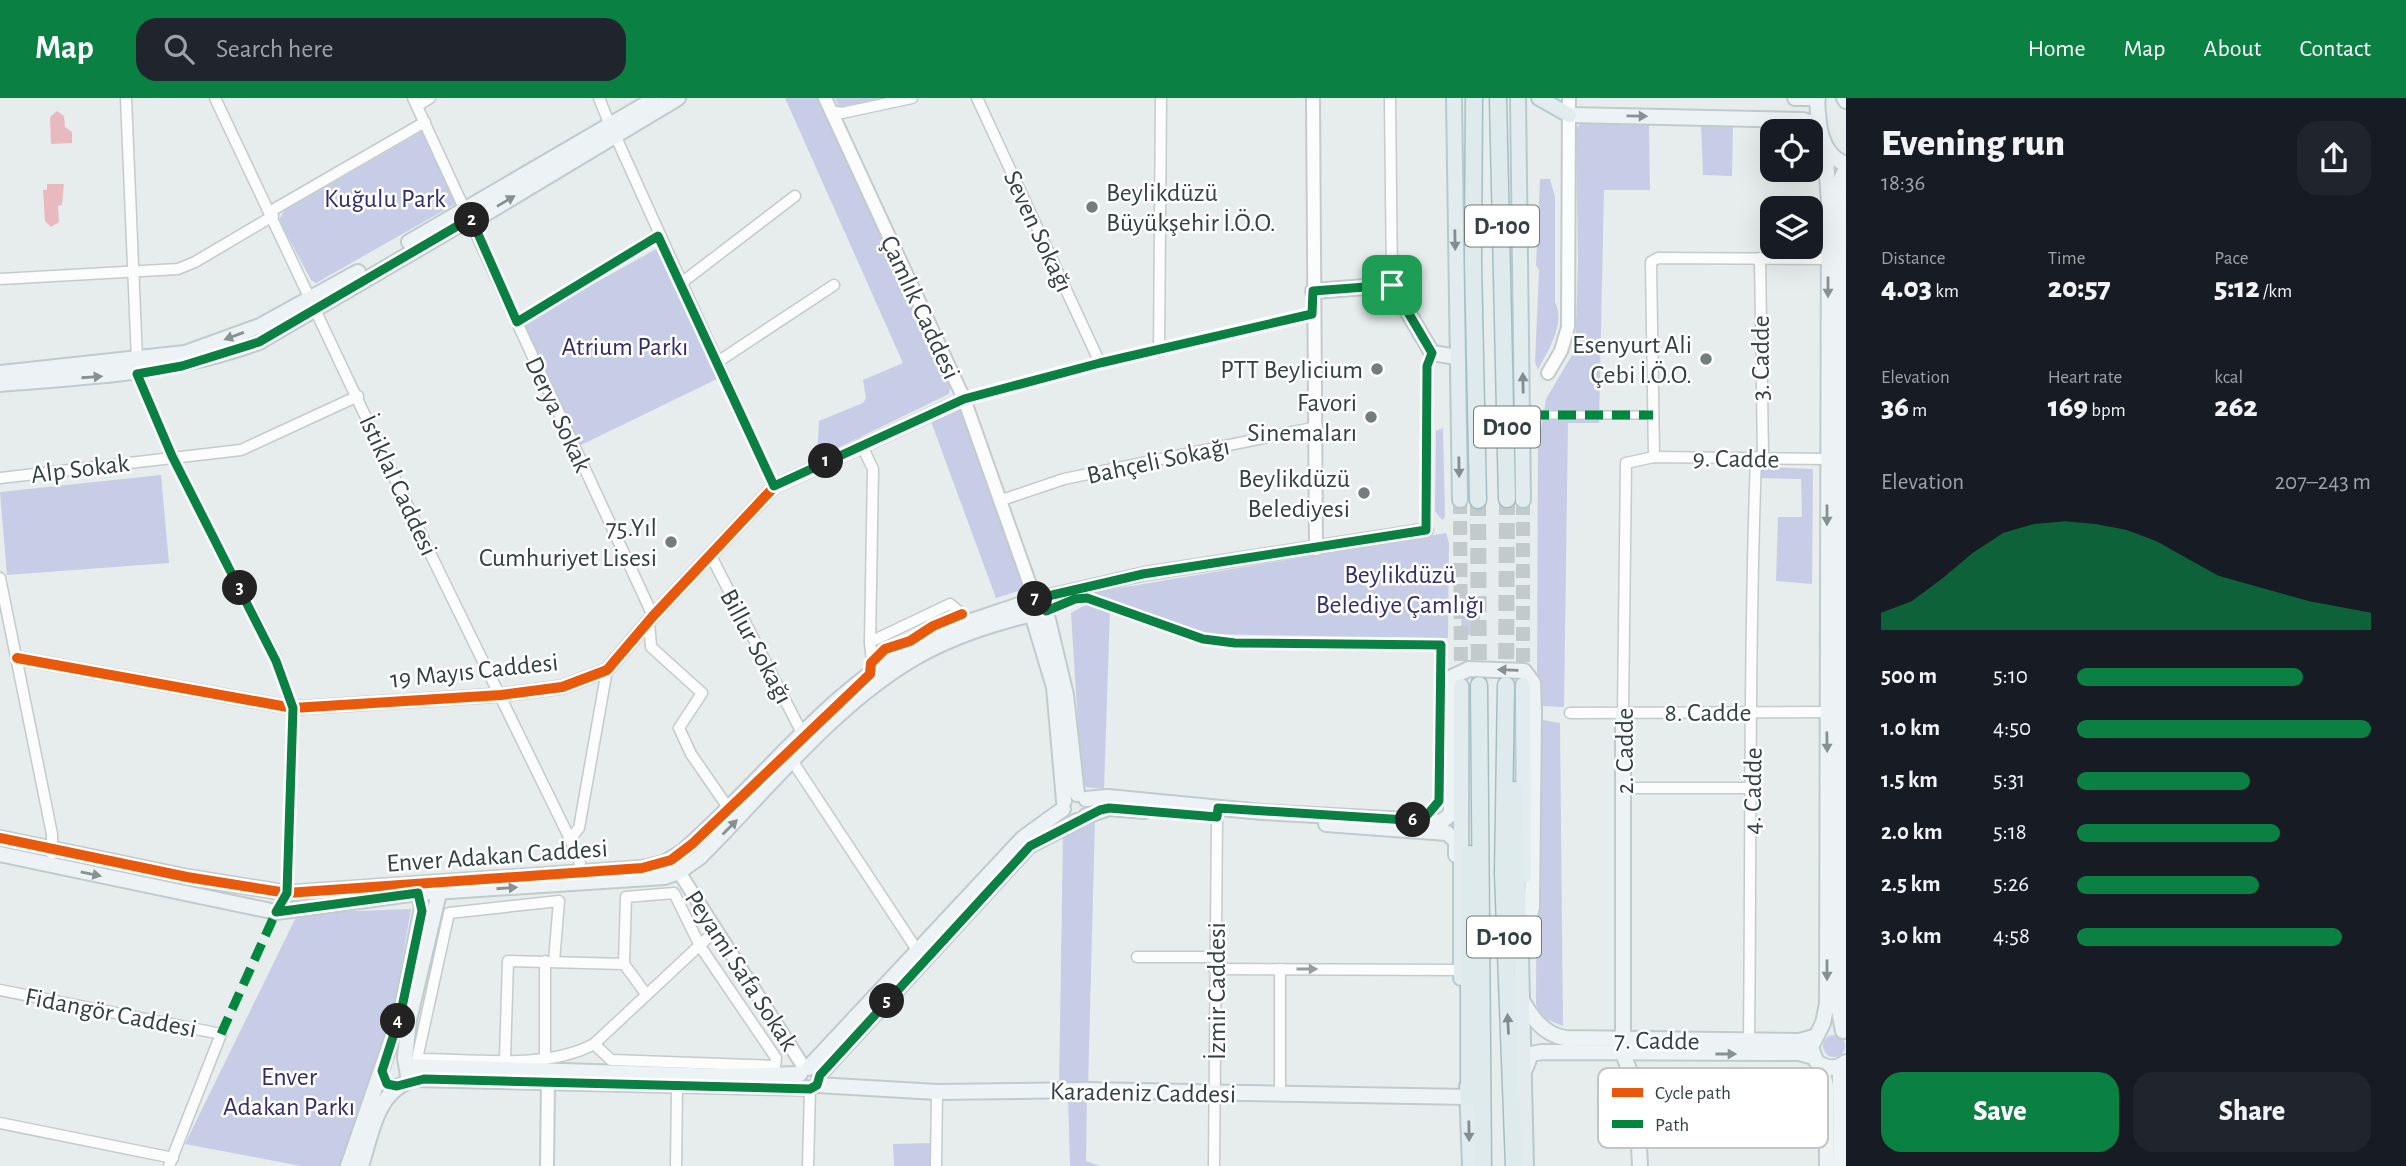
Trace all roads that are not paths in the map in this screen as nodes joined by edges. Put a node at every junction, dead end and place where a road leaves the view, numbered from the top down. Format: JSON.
{"nodes":[{"id":1,"x":126,"y":98,"type":"edge"},
{"id":2,"x":215,"y":98,"type":"edge"},
{"id":3,"x":430,"y":98,"type":"edge"},
{"id":4,"x":599,"y":98,"type":"edge"},
{"id":5,"x":656,"y":98,"type":"edge"},
{"id":6,"x":678,"y":98,"type":"edge"},
{"id":7,"x":912,"y":98,"type":"edge"},
{"id":8,"x":977,"y":98,"type":"edge"},
{"id":9,"x":1161,"y":98,"type":"edge"},
{"id":10,"x":1313,"y":98,"type":"edge"},
{"id":11,"x":1390,"y":98,"type":"edge"},
{"id":12,"x":1454,"y":98,"type":"edge"},
{"id":13,"x":1463,"y":98,"type":"edge"},
{"id":14,"x":1474,"y":98,"type":"edge"},
{"id":15,"x":1498,"y":98,"type":"edge"},
{"id":16,"x":1539,"y":98,"type":"edge"},
{"id":17,"x":1569,"y":98,"type":"edge"},
{"id":18,"x":1795,"y":98,"type":"edge"},
{"id":19,"x":1817,"y":98,"type":"edge"},
{"id":20,"x":1518,"y":99,"type":"edge"},
{"id":21,"x":415,"y":102,"type":"edge"},
{"id":22,"x":828,"y":104,"type":"edge"},
{"id":23,"x":1569,"y":115,"type":"junction"},
{"id":24,"x":1760,"y":119,"type":"edge"},
{"id":25,"x":1818,"y":119,"type":"edge"},
{"id":26,"x":425,"y":122,"type":"junction"},
{"id":27,"x":613,"y":130,"type":"junction"},
{"id":28,"x":1823,"y":140,"type":"edge"},
{"id":29,"x":1825,"y":146,"type":"junction"},
{"id":30,"x":1846,"y":163,"type":"edge"},
{"id":31,"x":1846,"y":169,"type":"edge"},
{"id":32,"x":1844,"y":194,"type":"edge"},
{"id":33,"x":795,"y":196,"type":"dead end"},
{"id":34,"x":272,"y":214,"type":"junction"},
{"id":35,"x":468,"y":214,"type":"junction"},
{"id":36,"x":658,"y":236,"type":"junction"},
{"id":37,"x":1760,"y":258,"type":"edge"},
{"id":38,"x":1760,"y":259,"type":"edge"},
{"id":39,"x":1823,"y":259,"type":"edge"},
{"id":40,"x":1829,"y":259,"type":"junction"},
{"id":41,"x":1473,"y":263,"type":"junction"},
{"id":42,"x":132,"y":271,"type":"junction"},
{"id":43,"x":0,"y":279,"type":"edge"},
{"id":44,"x":680,"y":284,"type":"junction"},
{"id":45,"x":834,"y":285,"type":"dead end"},
{"id":46,"x":1392,"y":285,"type":"junction"},
{"id":47,"x":1313,"y":291,"type":"junction"},
{"id":48,"x":312,"y":303,"type":"junction"},
{"id":49,"x":1312,"y":314,"type":"junction"},
{"id":50,"x":517,"y":322,"type":"junction"},
{"id":51,"x":1160,"y":351,"type":"junction"},
{"id":52,"x":1432,"y":353,"type":"junction"},
{"id":53,"x":1505,"y":355,"type":"junction"},
{"id":54,"x":1457,"y":357,"type":"junction"},
{"id":55,"x":716,"y":363,"type":"junction"},
{"id":56,"x":1100,"y":363,"type":"junction"},
{"id":57,"x":137,"y":367,"type":"junction"},
{"id":58,"x":0,"y":373,"type":"edge"},
{"id":59,"x":1548,"y":373,"type":"dead end"},
{"id":60,"x":0,"y":384,"type":"edge"},
{"id":61,"x":358,"y":396,"type":"junction"},
{"id":62,"x":964,"y":399,"type":"junction"},
{"id":63,"x":1531,"y":415,"type":"dead end"},
{"id":64,"x":1653,"y":415,"type":"junction"},
{"id":65,"x":1317,"y":427,"type":"junction"},
{"id":66,"x":861,"y":444,"type":"junction"},
{"id":67,"x":172,"y":456,"type":"junction"},
{"id":68,"x":1654,"y":457,"type":"junction"},
{"id":69,"x":1760,"y":457,"type":"junction"},
{"id":70,"x":1838,"y":460,"type":"edge"},
{"id":71,"x":1626,"y":463,"type":"joint"},
{"id":72,"x":0,"y":478,"type":"edge"},
{"id":73,"x":774,"y":486,"type":"junction"},
{"id":74,"x":1002,"y":500,"type":"junction"},
{"id":75,"x":1460,"y":500,"type":"tunnel mouth"},
{"id":76,"x":1478,"y":500,"type":"tunnel mouth"},
{"id":77,"x":1515,"y":500,"type":"joint"},
{"id":78,"x":1426,"y":530,"type":"joint"},
{"id":79,"x":1316,"y":549,"type":"junction"},
{"id":80,"x":710,"y":556,"type":"junction"},
{"id":81,"x":0,"y":578,"type":"edge"},
{"id":82,"x":1035,"y":599,"type":"junction"},
{"id":83,"x":1039,"y":612,"type":"junction"},
{"id":84,"x":651,"y":618,"type":"junction"},
{"id":85,"x":972,"y":622,"type":"junction"},
{"id":86,"x":870,"y":642,"type":"junction"},
{"id":87,"x":16,"y":658,"type":"junction"},
{"id":88,"x":607,"y":670,"type":"junction"},
{"id":89,"x":873,"y":672,"type":"junction"},
{"id":90,"x":1479,"y":685,"type":"tunnel mouth"},
{"id":91,"x":1515,"y":685,"type":"joint"},
{"id":92,"x":1461,"y":686,"type":"tunnel mouth"},
{"id":93,"x":501,"y":695,"type":"junction"},
{"id":94,"x":293,"y":708,"type":"junction"},
{"id":95,"x":1506,"y":708,"type":"junction"},
{"id":96,"x":1753,"y":712,"type":"junction"},
{"id":97,"x":1570,"y":713,"type":"dead end"},
{"id":98,"x":1623,"y":713,"type":"junction"},
{"id":99,"x":1838,"y":713,"type":"edge"},
{"id":100,"x":803,"y":735,"type":"junction"},
{"id":101,"x":1479,"y":752,"type":"junction"},
{"id":102,"x":793,"y":762,"type":"junction"},
{"id":103,"x":1625,"y":788,"type":"junction"},
{"id":104,"x":1752,"y":788,"type":"junction"},
{"id":105,"x":1073,"y":801,"type":"junction"},
{"id":106,"x":729,"y":809,"type":"junction"},
{"id":107,"x":1217,"y":812,"type":"junction"},
{"id":108,"x":1081,"y":819,"type":"junction"},
{"id":109,"x":1426,"y":821,"type":"junction"},
{"id":110,"x":0,"y":838,"type":"edge"},
{"id":111,"x":570,"y":839,"type":"junction"},
{"id":112,"x":0,"y":854,"type":"edge"},
{"id":113,"x":52,"y":858,"type":"junction"},
{"id":114,"x":675,"y":866,"type":"junction"},
{"id":115,"x":1459,"y":869,"type":"junction"},
{"id":116,"x":579,"y":872,"type":"junction"},
{"id":117,"x":287,"y":893,"type":"junction"},
{"id":118,"x":418,"y":893,"type":"junction"},
{"id":119,"x":439,"y":893,"type":"junction"},
{"id":120,"x":276,"y":912,"type":"junction"},
{"id":121,"x":1518,"y":927,"type":"junction"},
{"id":122,"x":715,"y":931,"type":"junction"},
{"id":123,"x":700,"y":946,"type":"junction"},
{"id":124,"x":917,"y":950,"type":"junction"},
{"id":125,"x":1138,"y":957,"type":"dead end"},
{"id":126,"x":550,"y":961,"type":"junction"},
{"id":127,"x":1214,"y":963,"type":"junction"},
{"id":128,"x":624,"y":964,"type":"junction"},
{"id":129,"x":1518,"y":964,"type":"junction"},
{"id":130,"x":1280,"y":969,"type":"junction"},
{"id":131,"x":1461,"y":970,"type":"junction"},
{"id":132,"x":0,"y":990,"type":"edge"},
{"id":133,"x":646,"y":994,"type":"junction"},
{"id":134,"x":1520,"y":996,"type":"junction"},
{"id":135,"x":1845,"y":1032,"type":"edge"},
{"id":136,"x":1816,"y":1035,"type":"junction"},
{"id":137,"x":1624,"y":1039,"type":"junction"},
{"id":138,"x":1749,"y":1041,"type":"junction"},
{"id":139,"x":594,"y":1044,"type":"junction"},
{"id":140,"x":1623,"y":1054,"type":"junction"},
{"id":141,"x":505,"y":1059,"type":"junction"},
{"id":142,"x":545,"y":1059,"type":"junction"},
{"id":143,"x":1817,"y":1061,"type":"junction"},
{"id":144,"x":1845,"y":1063,"type":"edge"},
{"id":145,"x":1629,"y":1068,"type":"edge"},
{"id":146,"x":1820,"y":1068,"type":"edge"},
{"id":147,"x":383,"y":1069,"type":"junction"},
{"id":148,"x":1523,"y":1073,"type":"junction"},
{"id":149,"x":404,"y":1075,"type":"junction"},
{"id":150,"x":810,"y":1078,"type":"junction"},
{"id":151,"x":548,"y":1082,"type":"junction"},
{"id":152,"x":677,"y":1087,"type":"junction"},
{"id":153,"x":1216,"y":1092,"type":"junction"},
{"id":154,"x":937,"y":1093,"type":"junction"},
{"id":155,"x":1280,"y":1095,"type":"junction"},
{"id":156,"x":1469,"y":1097,"type":"junction"},
{"id":157,"x":0,"y":1123,"type":"edge"},
{"id":158,"x":1639,"y":1148,"type":"edge"},
{"id":159,"x":1827,"y":1148,"type":"edge"},
{"id":160,"x":171,"y":1162,"type":"edge"},
{"id":161,"x":348,"y":1166,"type":"edge"},
{"id":162,"x":361,"y":1166,"type":"edge"},
{"id":163,"x":547,"y":1166,"type":"edge"},
{"id":164,"x":676,"y":1166,"type":"edge"},
{"id":165,"x":808,"y":1166,"type":"edge"},
{"id":166,"x":936,"y":1166,"type":"edge"},
{"id":167,"x":1214,"y":1166,"type":"edge"},
{"id":168,"x":1470,"y":1166,"type":"edge"},
{"id":169,"x":1483,"y":1166,"type":"edge"},
{"id":170,"x":1514,"y":1166,"type":"edge"},
{"id":171,"x":1526,"y":1166,"type":"edge"},
{"id":172,"x":1640,"y":1166,"type":"edge"},
{"id":173,"x":1827,"y":1166,"type":"edge"},
{"id":174,"x":1841,"y":1166,"type":"edge"}],
"edges":[{"from":1,"to":42,"type":"street"},
{"from":2,"to":34,"type":"street","name":"İstiklal Caddesi"},
{"from":3,"to":21,"type":"street"},
{"from":4,"to":27,"type":"street"},
{"from":5,"to":27,"type":"main road"},
{"from":6,"to":27,"type":"main road"},
{"from":7,"to":22,"type":"street"},
{"from":8,"to":56,"type":"street","name":"Seven Sokağı"},
{"from":9,"to":51,"type":"street"},
{"from":10,"to":47,"type":"street"},
{"from":11,"to":46,"type":"street"},
{"from":12,"to":54,"type":"main road","one_way":true},
{"from":13,"to":41,"type":"highway"},
{"from":14,"to":41,"type":"highway","number":"D-100"},
{"from":15,"to":53,"type":"highway","number":"D-100"},
{"from":16,"to":23,"type":"main road"},
{"from":17,"to":23,"type":"street"},
{"from":18,"to":19,"type":"main road"},
{"from":19,"to":25,"type":"main road"},
{"from":20,"to":53,"type":"highway"},
{"from":77,"to":20,"type":"main road","one_way":true},
{"from":21,"to":26,"type":"street","name":"Derya Sokak"},
{"from":22,"to":62,"type":"street","name":"Çamlık Caddesi"},
{"from":23,"to":24,"type":"main road","one_way":true},
{"from":23,"to":59,"type":"street"},
{"from":26,"to":34,"type":"street"},
{"from":26,"to":35,"type":"street","name":"Derya Sokak"},
{"from":27,"to":35,"type":"main road"},
{"from":27,"to":36,"type":"street"},
{"from":28,"to":29,"type":"main road"},
{"from":29,"to":30,"type":"main road"},
{"from":29,"to":40,"type":"main road"},
{"from":31,"to":32,"type":"main road"},
{"from":32,"to":70,"type":"main road"},
{"from":33,"to":44,"type":"street"},
{"from":34,"to":42,"type":"street"},
{"from":34,"to":48,"type":"street","name":"İstiklal Caddesi"},
{"from":35,"to":48,"type":"main road"},
{"from":35,"to":50,"type":"street","name":"Derya Sokak"},
{"from":36,"to":44,"type":"street"},
{"from":36,"to":50,"type":"street"},
{"from":37,"to":64,"type":"street"},
{"from":38,"to":69,"type":"street","name":"3. Cadde"},
{"from":39,"to":40,"type":"street"},
{"from":40,"to":70,"type":"main road","one_way":true},
{"from":41,"to":76,"type":"highway","number":"D-100"},
{"from":42,"to":43,"type":"street"},
{"from":42,"to":57,"type":"street"},
{"from":44,"to":55,"type":"street"},
{"from":45,"to":55,"type":"street"},
{"from":46,"to":47,"type":"main road"},
{"from":46,"to":52,"type":"main road"},
{"from":47,"to":49,"type":"street"},
{"from":48,"to":57,"type":"main road"},
{"from":48,"to":61,"type":"street","name":"İstiklal Caddesi"},
{"from":49,"to":51,"type":"street"},
{"from":49,"to":65,"type":"street"},
{"from":50,"to":84,"type":"street","name":"Derya Sokak"},
{"from":51,"to":56,"type":"street"},
{"from":52,"to":54,"type":"main road"},
{"from":52,"to":78,"type":"street"},
{"from":53,"to":77,"type":"highway","number":"D100"},
{"from":54,"to":75,"type":"main road","one_way":true},
{"from":55,"to":73,"type":"street"},
{"from":56,"to":62,"type":"street"},
{"from":57,"to":58,"type":"main road"},
{"from":60,"to":57,"type":"main road","one_way":true},
{"from":57,"to":67,"type":"street"},
{"from":61,"to":67,"type":"street","name":"Alp Sokak"},
{"from":61,"to":93,"type":"street","name":"İstiklal Caddesi"},
{"from":62,"to":66,"type":"street","name":"19 Mayıs Caddesi"},
{"from":62,"to":74,"type":"street","name":"Çamlık Caddesi"},
{"from":63,"to":64,"type":"street"},
{"from":64,"to":68,"type":"street"},
{"from":65,"to":74,"type":"street","name":"Bahçeli Sokağı"},
{"from":65,"to":79,"type":"street"},
{"from":66,"to":73,"type":"street","name":"19 Mayıs Caddesi"},
{"from":66,"to":86,"type":"street"},
{"from":67,"to":72,"type":"street","name":"Alp Sokak"},
{"from":67,"to":94,"type":"street"},
{"from":68,"to":69,"type":"street","name":"9. Cadde"},
{"from":68,"to":71,"type":"street","name":"9. Cadde"},
{"from":69,"to":70,"type":"street","name":"9. Cadde"},
{"from":69,"to":96,"type":"street","name":"4. Cadde"},
{"from":70,"to":99,"type":"main road"},
{"from":71,"to":98,"type":"street","name":"2. Cadde"},
{"from":73,"to":80,"type":"street","name":"19 Mayıs Caddesi"},
{"from":74,"to":82,"type":"street","name":"Çamlık Caddesi"},
{"from":78,"to":79,"type":"street","name":"Enver Adakan Caddesi"},
{"from":79,"to":82,"type":"street","name":"Enver Adakan Caddesi"},
{"from":80,"to":84,"type":"street","name":"19 Mayıs Caddesi"},
{"from":80,"to":100,"type":"street","name":"Billur Sokağı"},
{"from":81,"to":87,"type":"street"},
{"from":82,"to":83,"type":"main road"},
{"from":82,"to":85,"type":"main road","name":"Enver Adakan Caddesi"},
{"from":83,"to":102,"type":"main road","name":"Enver Adakan Caddesi"},
{"from":83,"to":105,"type":"main road"},
{"from":83,"to":109,"type":"street"},
{"from":84,"to":88,"type":"street","name":"19 Mayıs Caddesi"},
{"from":84,"to":106,"type":"street","name":"Derya Sokak"},
{"from":85,"to":86,"type":"street"},
{"from":85,"to":89,"type":"main road","name":"Enver Adakan Caddesi"},
{"from":86,"to":89,"type":"street"},
{"from":87,"to":94,"type":"street","name":"19 Mayıs Caddesi"},
{"from":87,"to":113,"type":"street"},
{"from":88,"to":93,"type":"street","name":"19 Mayıs Caddesi"},
{"from":88,"to":111,"type":"street"},
{"from":89,"to":100,"type":"main road","name":"Enver Adakan Caddesi"},
{"from":90,"to":101,"type":"highway","number":"D-100"},
{"from":91,"to":95,"type":"highway","number":"D-100"},
{"from":91,"to":121,"type":"main road"},
{"from":92,"to":115,"type":"main road"},
{"from":93,"to":94,"type":"street","name":"19 Mayıs Caddesi"},
{"from":93,"to":111,"type":"street","name":"İstiklal Caddesi"},
{"from":94,"to":117,"type":"street"},
{"from":95,"to":121,"type":"highway"},
{"from":170,"to":95,"type":"highway","number":"D-100","one_way":true},
{"from":96,"to":98,"type":"street","name":"8. Cadde"},
{"from":96,"to":99,"type":"street","name":"8. Cadde"},
{"from":96,"to":104,"type":"street","name":"4. Cadde"},
{"from":97,"to":98,"type":"street","name":"8. Cadde"},
{"from":98,"to":103,"type":"main road","name":"2. Cadde"},
{"from":99,"to":135,"type":"main road"},
{"from":99,"to":136,"type":"main road","one_way":true},
{"from":100,"to":106,"type":"main road","name":"Enver Adakan Caddesi"},
{"from":101,"to":156,"type":"highway"},
{"from":101,"to":169,"type":"highway","number":"D-100"},
{"from":114,"to":102,"type":"main road","name":"Enver Adakan Caddesi","one_way":true},
{"from":102,"to":124,"type":"street"},
{"from":103,"to":104,"type":"street"},
{"from":103,"to":137,"type":"main road","name":"2. Cadde"},
{"from":104,"to":138,"type":"street","name":"4. Cadde"},
{"from":105,"to":107,"type":"main road"},
{"from":105,"to":108,"type":"main road"},
{"from":105,"to":108,"type":"main road"},
{"from":105,"to":124,"type":"main road"},
{"from":106,"to":114,"type":"main road","name":"Enver Adakan Caddesi"},
{"from":107,"to":108,"type":"main road"},
{"from":107,"to":109,"type":"main road"},
{"from":107,"to":115,"type":"main road"},
{"from":107,"to":127,"type":"street","name":"İzmir Caddesi"},
{"from":108,"to":150,"type":"main road"},
{"from":129,"to":109,"type":"main road","one_way":true},
{"from":110,"to":113,"type":"main road"},
{"from":111,"to":116,"type":"street","name":"İstiklal Caddesi"},
{"from":112,"to":113,"type":"main road","name":"Enver Adakan Caddesi"},
{"from":113,"to":117,"type":"main road","name":"Enver Adakan Caddesi"},
{"from":113,"to":120,"type":"main road","name":"Enver Adakan Caddesi","one_way":true},
{"from":114,"to":116,"type":"main road","name":"Enver Adakan Caddesi"},
{"from":119,"to":114,"type":"main road","name":"Enver Adakan Caddesi","one_way":true},
{"from":114,"to":122,"type":"street","name":"Peyami Safa Sokak"},
{"from":115,"to":131,"type":"main road"},
{"from":116,"to":117,"type":"main road","name":"Enver Adakan Caddesi"},
{"from":117,"to":120,"type":"street"},
{"from":118,"to":119,"type":"main road","name":"Enver Adakan Caddesi"},
{"from":118,"to":120,"type":"main road","name":"Enver Adakan Caddesi"},
{"from":118,"to":147,"type":"main road"},
{"from":119,"to":149,"type":"main road"},
{"from":121,"to":129,"type":"main road"},
{"from":122,"to":123,"type":"street"},
{"from":122,"to":150,"type":"street","name":"Peyami Safa Sokak"},
{"from":123,"to":128,"type":"street"},
{"from":123,"to":133,"type":"street"},
{"from":123,"to":139,"type":"street"},
{"from":124,"to":150,"type":"main road"},
{"from":125,"to":127,"type":"street"},
{"from":126,"to":128,"type":"street"},
{"from":126,"to":141,"type":"street"},
{"from":126,"to":141,"type":"street"},
{"from":126,"to":142,"type":"street"},
{"from":127,"to":130,"type":"street"},
{"from":127,"to":153,"type":"street","name":"İzmir Caddesi"},
{"from":128,"to":133,"type":"street"},
{"from":129,"to":134,"type":"main road"},
{"from":130,"to":131,"type":"street","one_way":true},
{"from":130,"to":155,"type":"street"},
{"from":131,"to":156,"type":"main road"},
{"from":132,"to":160,"type":"street","name":"Fidangör Caddesi"},
{"from":133,"to":139,"type":"street"},
{"from":134,"to":137,"type":"main road","name":"7. Cadde"},
{"from":134,"to":148,"type":"main road"},
{"from":135,"to":136,"type":"main road","name":"7. Cadde"},
{"from":136,"to":138,"type":"main road","name":"7. Cadde"},
{"from":136,"to":143,"type":"main road"},
{"from":137,"to":138,"type":"main road","name":"7. Cadde"},
{"from":137,"to":140,"type":"main road","name":"2. Cadde"},
{"from":139,"to":142,"type":"street"},
{"from":140,"to":143,"type":"main road","name":"7. Cadde","one_way":true},
{"from":140,"to":145,"type":"main road"},
{"from":140,"to":148,"type":"main road","name":"7. Cadde"},
{"from":141,"to":142,"type":"street"},
{"from":143,"to":144,"type":"main road","name":"7. Cadde"},
{"from":143,"to":146,"type":"main road"},
{"from":144,"to":174,"type":"main road"},
{"from":147,"to":149,"type":"main road"},
{"from":147,"to":149,"type":"main road"},
{"from":147,"to":161,"type":"main road"},
{"from":148,"to":171,"type":"main road"},
{"from":149,"to":150,"type":"main road","name":"Karadeniz Caddesi"},
{"from":149,"to":151,"type":"main road","name":"Karadeniz Caddesi"},
{"from":149,"to":162,"type":"main road"},
{"from":150,"to":152,"type":"main road","name":"Karadeniz Caddesi"},
{"from":150,"to":154,"type":"main road","name":"Karadeniz Caddesi"},
{"from":150,"to":165,"type":"street"},
{"from":151,"to":152,"type":"main road","name":"Karadeniz Caddesi"},
{"from":151,"to":163,"type":"street"},
{"from":152,"to":164,"type":"street"},
{"from":153,"to":154,"type":"main road","name":"Karadeniz Caddesi"},
{"from":153,"to":155,"type":"main road","name":"Karadeniz Caddesi"},
{"from":153,"to":167,"type":"street","name":"İzmir Caddesi"},
{"from":154,"to":166,"type":"street"},
{"from":155,"to":156,"type":"main road","name":"Karadeniz Caddesi"},
{"from":156,"to":168,"type":"main road","one_way":true},
{"from":157,"to":160,"type":"street"},
{"from":158,"to":172,"type":"main road"},
{"from":159,"to":173,"type":"main road"}]}
